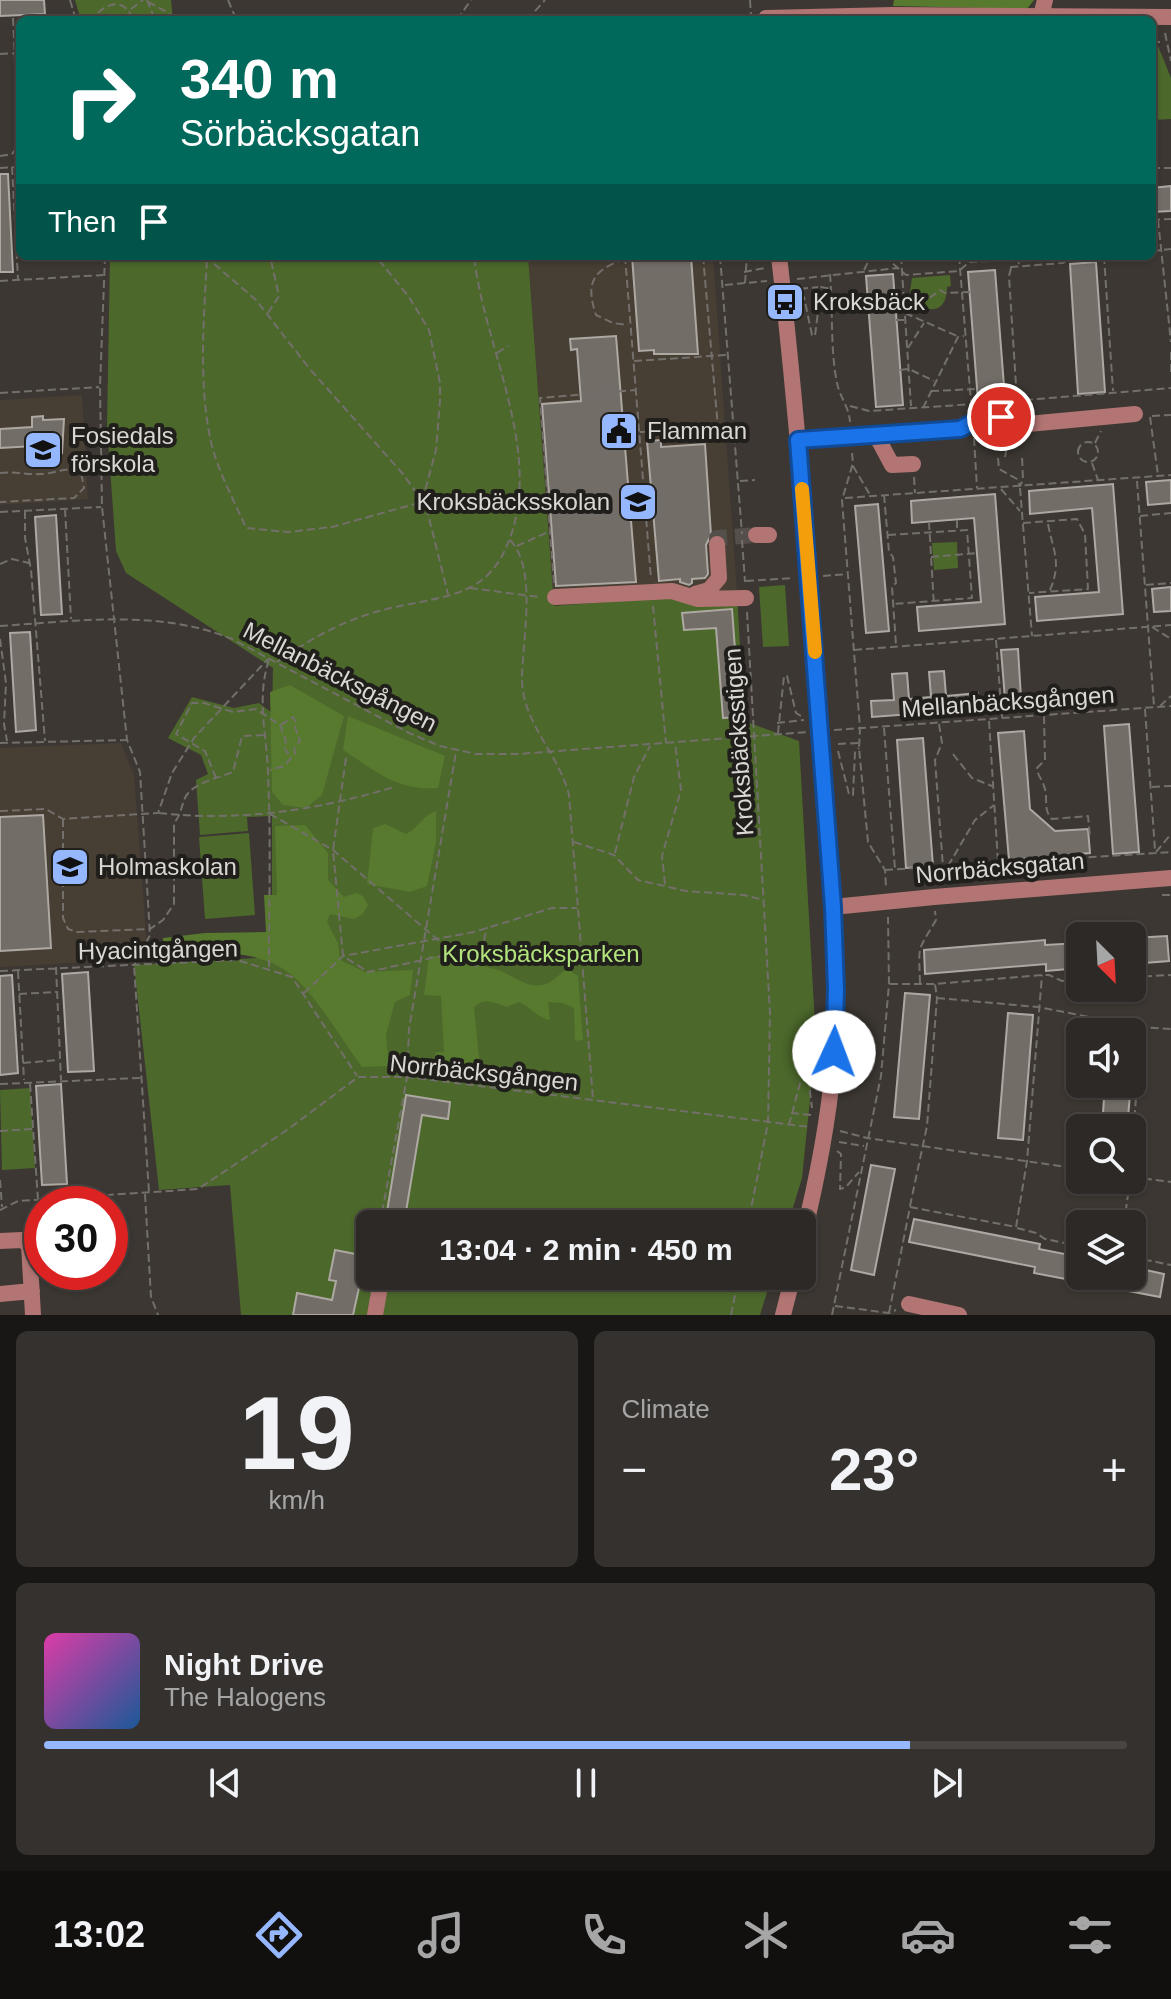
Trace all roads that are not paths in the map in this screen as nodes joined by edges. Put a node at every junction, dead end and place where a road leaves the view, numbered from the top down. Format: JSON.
{"nodes":[{"id":1,"x":887,"y":8,"type":"edge"},
{"id":2,"x":1043,"y":8,"type":"edge"},
{"id":3,"x":795,"y":16,"type":"edge"},
{"id":4,"x":1171,"y":17,"type":"edge"},
{"id":5,"x":775,"y":262,"type":"edge"},
{"id":6,"x":1142,"y":415,"type":"road end"},
{"id":7,"x":876,"y":435,"type":"junction"},
{"id":8,"x":798,"y":440,"type":"junction"},
{"id":9,"x":913,"y":471,"type":"road end"},
{"id":10,"x":717,"y":544,"type":"dead end"},
{"id":11,"x":746,"y":589,"type":"road end"},
{"id":12,"x":685,"y":595,"type":"junction"},
{"id":13,"x":555,"y":597,"type":"road end"},
{"id":14,"x":1171,"y":878,"type":"edge"},
{"id":15,"x":833,"y":907,"type":"junction"},
{"id":16,"x":810,"y":1210,"type":"edge"},
{"id":17,"x":0,"y":1241,"type":"edge"},
{"id":18,"x":379,"y":1290,"type":"edge"},
{"id":19,"x":789,"y":1290,"type":"edge"},
{"id":20,"x":32,"y":1291,"type":"junction"},
{"id":21,"x":0,"y":1294,"type":"edge"},
{"id":22,"x":909,"y":1304,"type":"road end"},
{"id":23,"x":33,"y":1315,"type":"edge"},
{"id":24,"x":375,"y":1315,"type":"edge"},
{"id":25,"x":783,"y":1315,"type":"edge"},
{"id":26,"x":959,"y":1315,"type":"edge"}],
"edges":[{"from":1,"to":2,"type":"street"},
{"from":1,"to":3,"type":"street"},
{"from":2,"to":4,"type":"street"},
{"from":5,"to":8,"type":"street"},
{"from":6,"to":7,"type":"street"},
{"from":7,"to":8,"type":"street"},
{"from":7,"to":9,"type":"street"},
{"from":8,"to":15,"type":"street"},
{"from":10,"to":12,"type":"street"},
{"from":11,"to":12,"type":"street"},
{"from":12,"to":13,"type":"street"},
{"from":14,"to":15,"type":"street","name":"Norrbäcksgatan"},
{"from":15,"to":16,"type":"street"},
{"from":17,"to":20,"type":"street"},
{"from":18,"to":24,"type":"street"},
{"from":19,"to":25,"type":"street"},
{"from":20,"to":21,"type":"street"},
{"from":20,"to":23,"type":"street"},
{"from":22,"to":26,"type":"street"}]}
